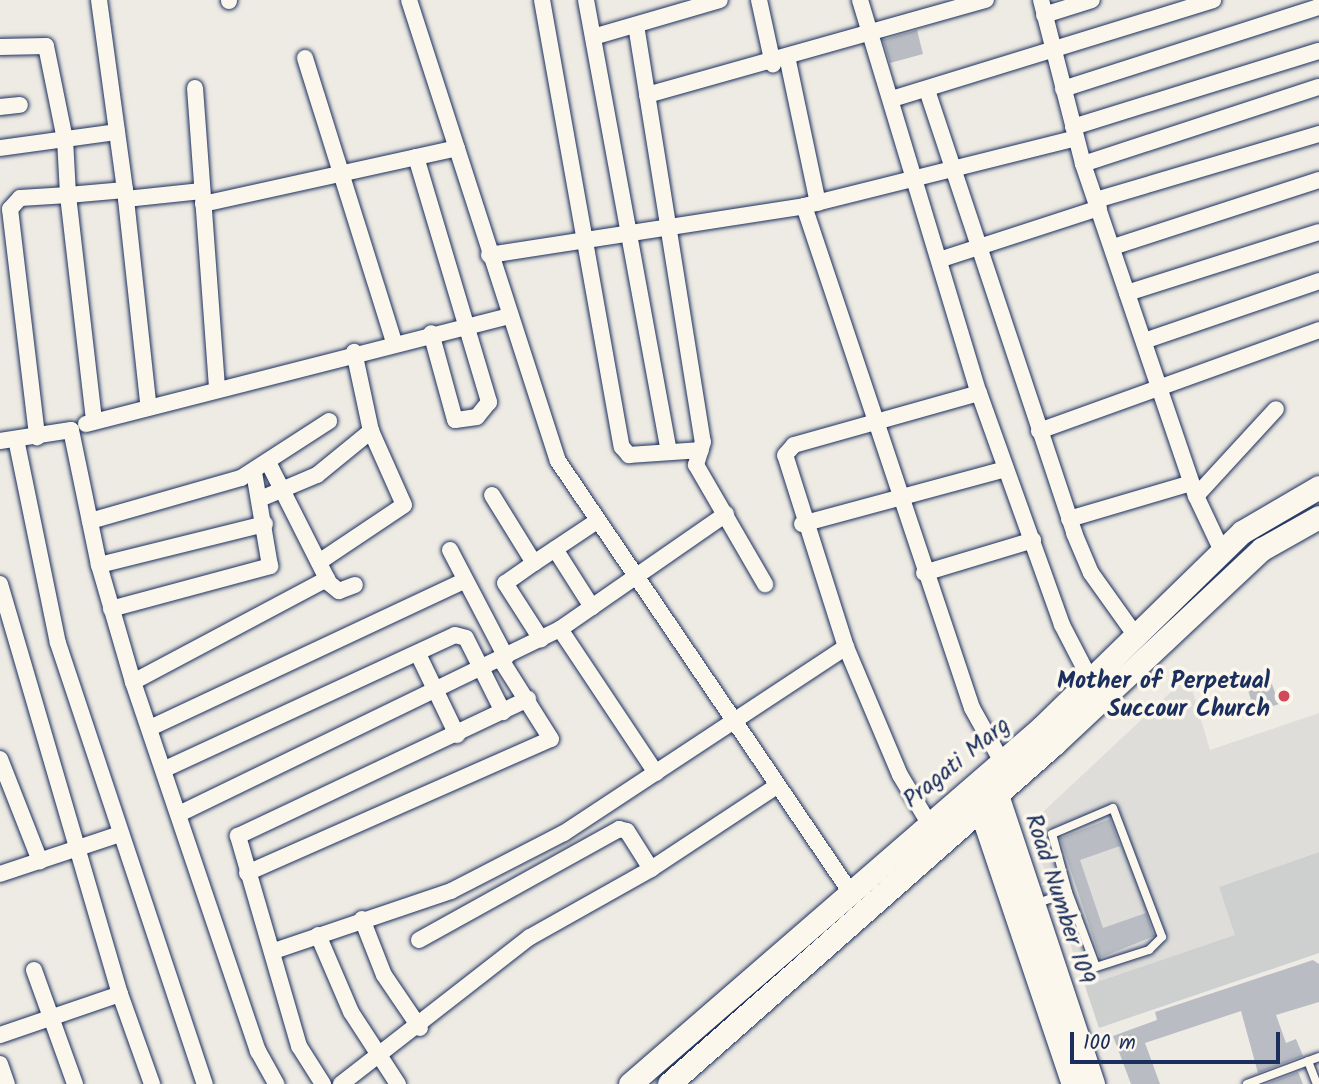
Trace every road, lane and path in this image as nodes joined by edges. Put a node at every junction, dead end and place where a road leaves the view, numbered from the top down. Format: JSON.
{"nodes":[{"id":1,"x":99,"y":0,"type":"edge"},
{"id":2,"x":542,"y":0,"type":"edge"},
{"id":3,"x":586,"y":0,"type":"edge"},
{"id":4,"x":720,"y":0,"type":"edge"},
{"id":5,"x":759,"y":0,"type":"edge"},
{"id":6,"x":860,"y":0,"type":"edge"},
{"id":7,"x":986,"y":0,"type":"edge"},
{"id":8,"x":1092,"y":0,"type":"edge"},
{"id":9,"x":1213,"y":0,"type":"edge"},
{"id":10,"x":414,"y":1,"type":"edge"},
{"id":11,"x":1319,"y":7,"type":"edge"},
{"id":12,"x":1043,"y":8,"type":"edge"},
{"id":13,"x":636,"y":24,"type":"junction"},
{"id":14,"x":871,"y":36,"type":"junction"},
{"id":15,"x":593,"y":37,"type":"junction"},
{"id":16,"x":0,"y":47,"type":"edge"},
{"id":17,"x":1319,"y":51,"type":"edge"},
{"id":18,"x":1054,"y":53,"type":"junction"},
{"id":19,"x":305,"y":58,"type":"dead end"},
{"id":20,"x":781,"y":62,"type":"junction"},
{"id":21,"x":1319,"y":87,"type":"edge"},
{"id":22,"x":195,"y":88,"type":"dead end"},
{"id":23,"x":1063,"y":89,"type":"junction"},
{"id":24,"x":928,"y":90,"type":"junction"},
{"id":25,"x":647,"y":95,"type":"junction"},
{"id":26,"x":892,"y":99,"type":"junction"},
{"id":27,"x":20,"y":105,"type":"dead end"},
{"id":28,"x":0,"y":107,"type":"edge"},
{"id":29,"x":117,"y":132,"type":"junction"},
{"id":30,"x":1075,"y":132,"type":"junction"},
{"id":31,"x":1319,"y":134,"type":"edge"},
{"id":32,"x":65,"y":139,"type":"junction"},
{"id":33,"x":0,"y":148,"type":"edge"},
{"id":34,"x":457,"y":148,"type":"junction"},
{"id":35,"x":416,"y":157,"type":"junction"},
{"id":36,"x":1083,"y":164,"type":"junction"},
{"id":37,"x":953,"y":172,"type":"junction"},
{"id":38,"x":339,"y":175,"type":"junction"},
{"id":39,"x":1319,"y":180,"type":"edge"},
{"id":40,"x":915,"y":181,"type":"junction"},
{"id":41,"x":125,"y":194,"type":"junction"},
{"id":42,"x":68,"y":195,"type":"junction"},
{"id":43,"x":203,"y":198,"type":"junction"},
{"id":44,"x":1097,"y":204,"type":"junction"},
{"id":45,"x":811,"y":205,"type":"junction"},
{"id":46,"x":670,"y":224,"type":"junction"},
{"id":47,"x":627,"y":232,"type":"junction"},
{"id":48,"x":1319,"y":232,"type":"edge"},
{"id":49,"x":584,"y":241,"type":"junction"},
{"id":50,"x":1113,"y":247,"type":"junction"},
{"id":51,"x":977,"y":248,"type":"junction"},
{"id":52,"x":489,"y":255,"type":"junction"},
{"id":53,"x":942,"y":259,"type":"junction"},
{"id":54,"x":1319,"y":281,"type":"edge"},
{"id":55,"x":1128,"y":293,"type":"junction"},
{"id":56,"x":510,"y":316,"type":"junction"},
{"id":57,"x":465,"y":325,"type":"junction"},
{"id":58,"x":1319,"y":330,"type":"edge"},
{"id":59,"x":431,"y":334,"type":"junction"},
{"id":60,"x":1144,"y":341,"type":"junction"},
{"id":61,"x":394,"y":342,"type":"junction"},
{"id":62,"x":354,"y":352,"type":"junction"},
{"id":63,"x":217,"y":386,"type":"junction"},
{"id":64,"x":1160,"y":388,"type":"junction"},
{"id":65,"x":979,"y":393,"type":"junction"},
{"id":66,"x":148,"y":403,"type":"junction"},
{"id":67,"x":1276,"y":409,"type":"dead end"},
{"id":68,"x":94,"y":421,"type":"junction"},
{"id":69,"x":329,"y":421,"type":"dead end"},
{"id":70,"x":872,"y":422,"type":"junction"},
{"id":71,"x":71,"y":430,"type":"junction"},
{"id":72,"x":371,"y":431,"type":"junction"},
{"id":73,"x":1039,"y":431,"type":"junction"},
{"id":74,"x":37,"y":437,"type":"junction"},
{"id":75,"x":8,"y":440,"type":"edge"},
{"id":76,"x":701,"y":450,"type":"junction"},
{"id":77,"x":669,"y":451,"type":"junction"},
{"id":78,"x":268,"y":461,"type":"junction"},
{"id":79,"x":1006,"y":469,"type":"junction"},
{"id":80,"x":254,"y":472,"type":"junction"},
{"id":81,"x":1319,"y":486,"type":"edge"},
{"id":82,"x":1193,"y":489,"type":"junction"},
{"id":83,"x":285,"y":492,"type":"junction"},
{"id":84,"x":492,"y":495,"type":"dead end"},
{"id":85,"x":899,"y":498,"type":"junction"},
{"id":86,"x":260,"y":499,"type":"junction"},
{"id":87,"x":726,"y":514,"type":"junction"},
{"id":88,"x":1319,"y":517,"type":"edge"},
{"id":89,"x":1069,"y":519,"type":"junction"},
{"id":90,"x":90,"y":521,"type":"junction"},
{"id":91,"x":597,"y":521,"type":"junction"},
{"id":92,"x":265,"y":524,"type":"junction"},
{"id":93,"x":802,"y":524,"type":"junction"},
{"id":94,"x":1033,"y":540,"type":"junction"},
{"id":95,"x":555,"y":549,"type":"junction"},
{"id":96,"x":450,"y":550,"type":"dead end"},
{"id":97,"x":1222,"y":551,"type":"junction"},
{"id":98,"x":319,"y":562,"type":"junction"},
{"id":99,"x":534,"y":563,"type":"junction"},
{"id":100,"x":99,"y":565,"type":"junction"},
{"id":101,"x":924,"y":573,"type":"junction"},
{"id":102,"x":327,"y":579,"type":"junction"},
{"id":103,"x":638,"y":579,"type":"junction"},
{"id":104,"x":464,"y":581,"type":"junction"},
{"id":105,"x":0,"y":584,"type":"edge"},
{"id":106,"x":765,"y":584,"type":"dead end"},
{"id":107,"x":355,"y":585,"type":"dead end"},
{"id":108,"x":592,"y":607,"type":"junction"},
{"id":109,"x":111,"y":609,"type":"junction"},
{"id":110,"x":560,"y":629,"type":"junction"},
{"id":111,"x":1136,"y":636,"type":"junction"},
{"id":112,"x":541,"y":639,"type":"junction"},
{"id":113,"x":846,"y":647,"type":"junction"},
{"id":114,"x":418,"y":654,"type":"junction"},
{"id":115,"x":503,"y":659,"type":"junction"},
{"id":116,"x":481,"y":670,"type":"junction"},
{"id":117,"x":1091,"y":681,"type":"junction"},
{"id":118,"x":133,"y":682,"type":"junction"},
{"id":119,"x":437,"y":694,"type":"junction"},
{"id":120,"x":528,"y":699,"type":"junction"},
{"id":121,"x":503,"y":712,"type":"junction"},
{"id":122,"x":732,"y":720,"type":"junction"},
{"id":123,"x":150,"y":728,"type":"junction"},
{"id":124,"x":457,"y":735,"type":"junction"},
{"id":125,"x":0,"y":759,"type":"edge"},
{"id":126,"x":165,"y":769,"type":"junction"},
{"id":127,"x":987,"y":771,"type":"junction"},
{"id":128,"x":656,"y":774,"type":"junction"},
{"id":129,"x":774,"y":788,"type":"junction"},
{"id":130,"x":988,"y":799,"type":"junction"},
{"id":131,"x":181,"y":813,"type":"junction"},
{"id":132,"x":927,"y":820,"type":"junction"},
{"id":133,"x":120,"y":834,"type":"junction"},
{"id":134,"x":75,"y":851,"type":"junction"},
{"id":135,"x":40,"y":861,"type":"junction"},
{"id":136,"x":651,"y":869,"type":"junction"},
{"id":137,"x":247,"y":873,"type":"junction"},
{"id":138,"x":0,"y":874,"type":"edge"},
{"id":139,"x":849,"y":890,"type":"junction"},
{"id":140,"x":1068,"y":892,"type":"junction"},
{"id":141,"x":1033,"y":905,"type":"junction"},
{"id":142,"x":362,"y":919,"type":"junction"},
{"id":143,"x":318,"y":935,"type":"junction"},
{"id":144,"x":419,"y":940,"type":"dead end"},
{"id":145,"x":274,"y":951,"type":"junction"},
{"id":146,"x":34,"y":970,"type":"dead end"},
{"id":147,"x":120,"y":994,"type":"junction"},
{"id":148,"x":50,"y":1017,"type":"junction"},
{"id":149,"x":420,"y":1028,"type":"junction"},
{"id":150,"x":0,"y":1035,"type":"edge"},
{"id":151,"x":1319,"y":1057,"type":"edge"},
{"id":152,"x":379,"y":1059,"type":"junction"},
{"id":153,"x":1308,"y":1061,"type":"junction"},
{"id":154,"x":0,"y":1064,"type":"edge"},
{"id":155,"x":8,"y":1084,"type":"edge"},
{"id":156,"x":75,"y":1084,"type":"edge"},
{"id":157,"x":152,"y":1084,"type":"edge"},
{"id":158,"x":205,"y":1084,"type":"edge"},
{"id":159,"x":276,"y":1084,"type":"edge"},
{"id":160,"x":323,"y":1084,"type":"edge"},
{"id":161,"x":341,"y":1084,"type":"edge"},
{"id":162,"x":397,"y":1084,"type":"edge"},
{"id":163,"x":630,"y":1084,"type":"edge"},
{"id":164,"x":669,"y":1084,"type":"edge"},
{"id":165,"x":1073,"y":1084,"type":"edge"},
{"id":166,"x":1093,"y":1084,"type":"edge"},
{"id":167,"x":1247,"y":1084,"type":"edge"},
{"id":168,"x":1317,"y":1084,"type":"edge"}],
"edges":[{"from":1,"to":29,"type":"street"},
{"from":2,"to":49,"type":"street"},
{"from":3,"to":15,"type":"street"},
{"from":4,"to":13,"type":"street"},
{"from":5,"to":20,"type":"street"},
{"from":6,"to":14,"type":"street"},
{"from":7,"to":14,"type":"street"},
{"from":8,"to":12,"type":"street"},
{"from":9,"to":18,"type":"street"},
{"from":10,"to":34,"type":"street"},
{"from":11,"to":23,"type":"street"},
{"from":12,"to":18,"type":"street"},
{"from":13,"to":15,"type":"street"},
{"from":13,"to":25,"type":"street"},
{"from":14,"to":20,"type":"street"},
{"from":14,"to":26,"type":"street"},
{"from":15,"to":47,"type":"street"},
{"from":16,"to":32,"type":"street"},
{"from":17,"to":30,"type":"street"},
{"from":18,"to":23,"type":"street"},
{"from":18,"to":24,"type":"street"},
{"from":19,"to":38,"type":"street"},
{"from":20,"to":25,"type":"street"},
{"from":20,"to":45,"type":"street"},
{"from":21,"to":36,"type":"street"},
{"from":22,"to":43,"type":"street"},
{"from":23,"to":30,"type":"street"},
{"from":24,"to":26,"type":"street"},
{"from":24,"to":37,"type":"street"},
{"from":25,"to":46,"type":"street"},
{"from":26,"to":40,"type":"street"},
{"from":27,"to":28,"type":"street"},
{"from":29,"to":32,"type":"street"},
{"from":29,"to":41,"type":"street"},
{"from":30,"to":36,"type":"street"},
{"from":30,"to":37,"type":"street"},
{"from":31,"to":44,"type":"street"},
{"from":32,"to":33,"type":"street"},
{"from":32,"to":42,"type":"street"},
{"from":34,"to":35,"type":"street"},
{"from":34,"to":52,"type":"street"},
{"from":35,"to":38,"type":"street"},
{"from":35,"to":57,"type":"street"},
{"from":36,"to":44,"type":"street"},
{"from":37,"to":40,"type":"street"},
{"from":37,"to":51,"type":"street"},
{"from":38,"to":43,"type":"street"},
{"from":38,"to":61,"type":"street"},
{"from":39,"to":50,"type":"street"},
{"from":40,"to":45,"type":"street"},
{"from":40,"to":53,"type":"street"},
{"from":41,"to":42,"type":"street"},
{"from":41,"to":43,"type":"street"},
{"from":41,"to":66,"type":"street"},
{"from":42,"to":68,"type":"street"},
{"from":42,"to":74,"type":"street"},
{"from":43,"to":63,"type":"street"},
{"from":44,"to":50,"type":"street"},
{"from":44,"to":51,"type":"street"},
{"from":45,"to":46,"type":"street"},
{"from":45,"to":70,"type":"street"},
{"from":46,"to":47,"type":"street"},
{"from":46,"to":76,"type":"street"},
{"from":47,"to":49,"type":"street"},
{"from":47,"to":77,"type":"street"},
{"from":48,"to":55,"type":"street"},
{"from":49,"to":52,"type":"street"},
{"from":49,"to":77,"type":"street"},
{"from":50,"to":55,"type":"street"},
{"from":51,"to":53,"type":"street"},
{"from":51,"to":73,"type":"street"},
{"from":52,"to":56,"type":"street"},
{"from":53,"to":65,"type":"street"},
{"from":54,"to":60,"type":"street"},
{"from":55,"to":60,"type":"street"},
{"from":56,"to":57,"type":"street"},
{"from":56,"to":91,"type":"street"},
{"from":57,"to":59,"type":"street"},
{"from":57,"to":59,"type":"street"},
{"from":58,"to":64,"type":"street"},
{"from":59,"to":61,"type":"street"},
{"from":60,"to":64,"type":"street"},
{"from":61,"to":62,"type":"street"},
{"from":62,"to":63,"type":"street"},
{"from":62,"to":72,"type":"street"},
{"from":63,"to":66,"type":"street"},
{"from":64,"to":73,"type":"street"},
{"from":64,"to":82,"type":"street"},
{"from":65,"to":70,"type":"street"},
{"from":65,"to":79,"type":"street"},
{"from":66,"to":68,"type":"street"},
{"from":67,"to":82,"type":"street"},
{"from":68,"to":71,"type":"street"},
{"from":69,"to":78,"type":"street"},
{"from":70,"to":85,"type":"street"},
{"from":70,"to":93,"type":"street"},
{"from":71,"to":74,"type":"street"},
{"from":71,"to":90,"type":"street"},
{"from":72,"to":83,"type":"street"},
{"from":72,"to":98,"type":"street"},
{"from":73,"to":89,"type":"street"},
{"from":74,"to":75,"type":"street"},
{"from":75,"to":133,"type":"street"},
{"from":76,"to":77,"type":"street"},
{"from":76,"to":87,"type":"street"},
{"from":78,"to":80,"type":"street"},
{"from":78,"to":83,"type":"street"},
{"from":79,"to":85,"type":"street"},
{"from":79,"to":94,"type":"street"},
{"from":80,"to":86,"type":"street"},
{"from":80,"to":90,"type":"street"},
{"from":81,"to":97,"type":"main road","name":"Pragati Marg"},
{"from":82,"to":89,"type":"street"},
{"from":82,"to":97,"type":"street"},
{"from":83,"to":86,"type":"street"},
{"from":83,"to":98,"type":"street"},
{"from":84,"to":99,"type":"street"},
{"from":85,"to":93,"type":"street"},
{"from":85,"to":101,"type":"street"},
{"from":86,"to":92,"type":"street"},
{"from":87,"to":103,"type":"street"},
{"from":87,"to":106,"type":"street"},
{"from":88,"to":130,"type":"main road","name":"Pragati Marg"},
{"from":89,"to":111,"type":"street"},
{"from":90,"to":100,"type":"street"},
{"from":91,"to":95,"type":"street"},
{"from":91,"to":103,"type":"street"},
{"from":92,"to":100,"type":"street"},
{"from":92,"to":109,"type":"street"},
{"from":93,"to":113,"type":"street"},
{"from":94,"to":101,"type":"street"},
{"from":94,"to":117,"type":"street"},
{"from":95,"to":99,"type":"street"},
{"from":95,"to":108,"type":"street"},
{"from":96,"to":104,"type":"street"},
{"from":97,"to":111,"type":"main road","name":"Pragati Marg"},
{"from":98,"to":102,"type":"street"},
{"from":99,"to":112,"type":"street"},
{"from":100,"to":109,"type":"street"},
{"from":101,"to":127,"type":"street"},
{"from":102,"to":107,"type":"street"},
{"from":102,"to":118,"type":"street"},
{"from":103,"to":108,"type":"street"},
{"from":103,"to":122,"type":"street"},
{"from":104,"to":115,"type":"street"},
{"from":104,"to":123,"type":"street"},
{"from":105,"to":134,"type":"street"},
{"from":108,"to":110,"type":"street"},
{"from":109,"to":118,"type":"street"},
{"from":110,"to":112,"type":"street"},
{"from":110,"to":128,"type":"street"},
{"from":111,"to":117,"type":"main road","name":"Pragati Marg"},
{"from":112,"to":115,"type":"street"},
{"from":113,"to":122,"type":"street"},
{"from":113,"to":132,"type":"street"},
{"from":114,"to":116,"type":"street"},
{"from":114,"to":119,"type":"street"},
{"from":114,"to":126,"type":"street"},
{"from":115,"to":116,"type":"street"},
{"from":115,"to":120,"type":"street"},
{"from":116,"to":119,"type":"street"},
{"from":116,"to":121,"type":"street"},
{"from":117,"to":127,"type":"main road","name":"Pragati Marg"},
{"from":118,"to":123,"type":"street"},
{"from":119,"to":124,"type":"street"},
{"from":119,"to":131,"type":"street"},
{"from":120,"to":121,"type":"street"},
{"from":120,"to":137,"type":"street"},
{"from":121,"to":124,"type":"street"},
{"from":122,"to":128,"type":"street"},
{"from":122,"to":129,"type":"street"},
{"from":123,"to":126,"type":"street"},
{"from":124,"to":137,"type":"street"},
{"from":125,"to":135,"type":"street"},
{"from":126,"to":131,"type":"street"},
{"from":127,"to":130,"type":"main road","name":"Road Number 109"},
{"from":127,"to":132,"type":"main road","name":"Pragati Marg"},
{"from":128,"to":142,"type":"street"},
{"from":129,"to":136,"type":"street"},
{"from":129,"to":139,"type":"street"},
{"from":130,"to":141,"type":"main road","name":"Road Number 109"},
{"from":130,"to":164,"type":"main road","name":"Pragati Marg"},
{"from":130,"to":165,"type":"main road","name":"Road Number 109"},
{"from":131,"to":159,"type":"street"},
{"from":132,"to":139,"type":"main road","name":"Pragati Marg"},
{"from":133,"to":134,"type":"street"},
{"from":133,"to":158,"type":"street"},
{"from":134,"to":135,"type":"street"},
{"from":134,"to":147,"type":"street"},
{"from":135,"to":138,"type":"street"},
{"from":136,"to":144,"type":"street"},
{"from":136,"to":149,"type":"street"},
{"from":137,"to":145,"type":"street"},
{"from":139,"to":163,"type":"main road","name":"Pragati Marg"},
{"from":140,"to":140,"type":"lane"},
{"from":140,"to":141,"type":"lane"},
{"from":141,"to":166,"type":"main road","name":"Road Number 109"},
{"from":142,"to":143,"type":"street"},
{"from":142,"to":149,"type":"street"},
{"from":143,"to":145,"type":"street"},
{"from":143,"to":152,"type":"street"},
{"from":145,"to":160,"type":"street"},
{"from":146,"to":148,"type":"street"},
{"from":147,"to":148,"type":"street"},
{"from":147,"to":157,"type":"street"},
{"from":148,"to":150,"type":"street"},
{"from":148,"to":156,"type":"street"},
{"from":149,"to":152,"type":"street"},
{"from":151,"to":153,"type":"lane"},
{"from":152,"to":161,"type":"street"},
{"from":152,"to":162,"type":"street"},
{"from":153,"to":167,"type":"lane"},
{"from":153,"to":168,"type":"lane"},
{"from":154,"to":155,"type":"street"}]}
